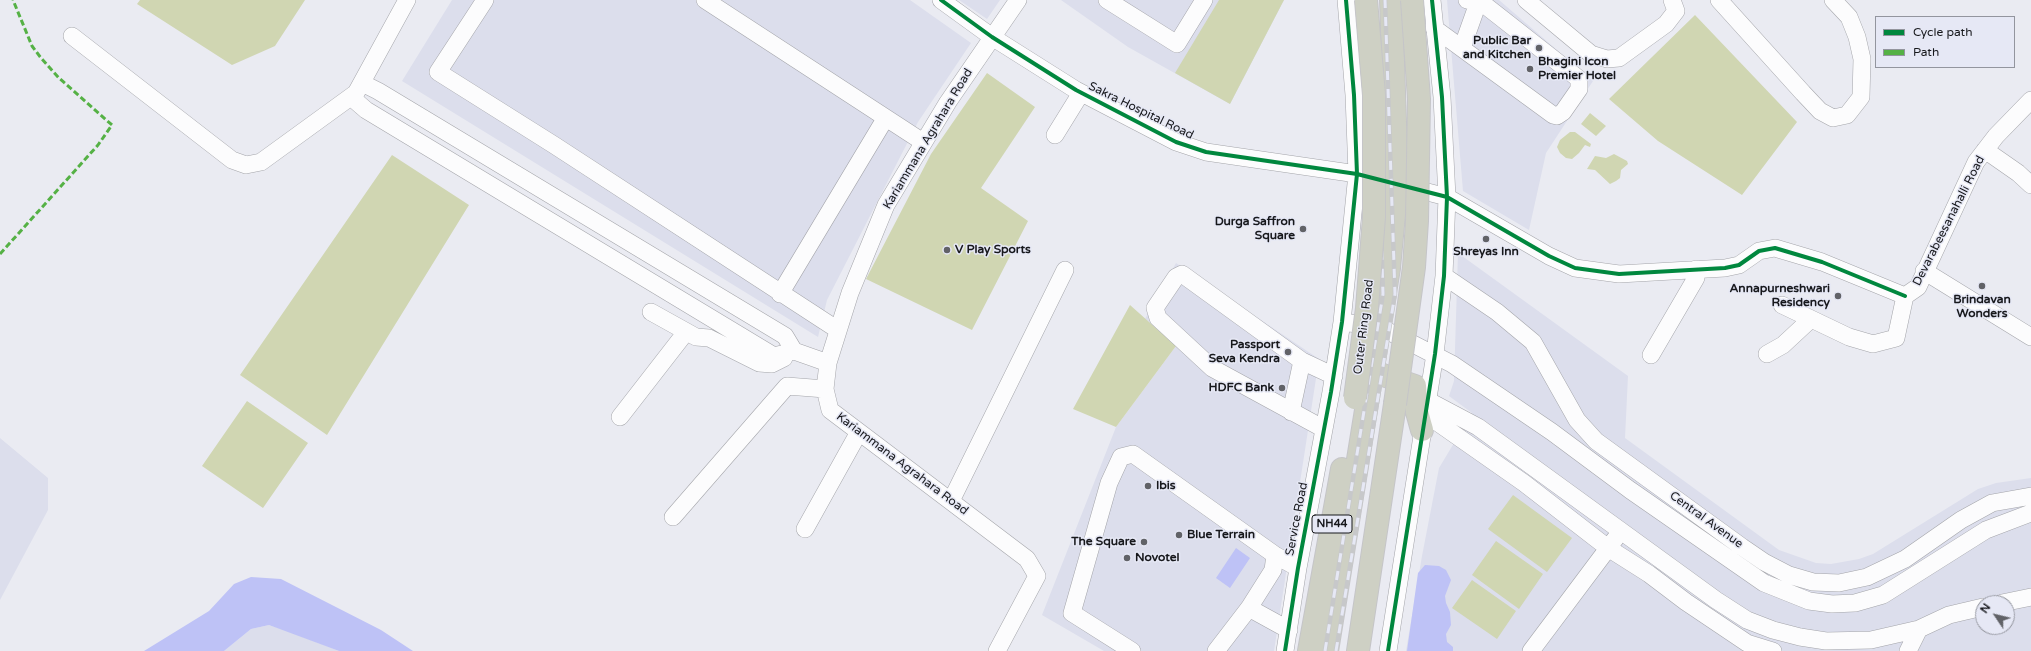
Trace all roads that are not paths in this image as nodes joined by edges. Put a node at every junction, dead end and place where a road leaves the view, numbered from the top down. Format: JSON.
{"nodes":[{"id":1,"x":406,"y":0,"type":"edge"},
{"id":2,"x":485,"y":0,"type":"edge"},
{"id":3,"x":705,"y":0,"type":"edge"},
{"id":4,"x":941,"y":0,"type":"edge"},
{"id":5,"x":1018,"y":0,"type":"edge"},
{"id":6,"x":1107,"y":0,"type":"edge"},
{"id":7,"x":1204,"y":0,"type":"edge"},
{"id":8,"x":1346,"y":0,"type":"edge"},
{"id":9,"x":1366,"y":0,"type":"edge"},
{"id":10,"x":1412,"y":0,"type":"edge"},
{"id":11,"x":1526,"y":0,"type":"edge"},
{"id":12,"x":1672,"y":0,"type":"edge"},
{"id":13,"x":1720,"y":0,"type":"edge"},
{"id":14,"x":1833,"y":0,"type":"edge"},
{"id":15,"x":1472,"y":2,"type":"edge"},
{"id":16,"x":1432,"y":5,"type":"edge"},
{"id":17,"x":1391,"y":8,"type":"edge"},
{"id":18,"x":1348,"y":22,"type":"junction"},
{"id":19,"x":1434,"y":28,"type":"junction"},
{"id":20,"x":72,"y":36,"type":"dead end"},
{"id":21,"x":992,"y":37,"type":"junction"},
{"id":22,"x":1462,"y":48,"type":"junction"},
{"id":23,"x":362,"y":83,"type":"junction"},
{"id":24,"x":1081,"y":93,"type":"junction"},
{"id":25,"x":351,"y":97,"type":"junction"},
{"id":26,"x":2029,"y":105,"type":"edge"},
{"id":27,"x":885,"y":118,"type":"junction"},
{"id":28,"x":1055,"y":135,"type":"dead end"},
{"id":29,"x":923,"y":142,"type":"junction"},
{"id":30,"x":1985,"y":150,"type":"junction"},
{"id":31,"x":1358,"y":174,"type":"junction"},
{"id":32,"x":1397,"y":183,"type":"junction"},
{"id":33,"x":2031,"y":185,"type":"edge"},
{"id":34,"x":1447,"y":197,"type":"junction"},
{"id":35,"x":1065,"y":270,"type":"dead end"},
{"id":36,"x":1696,"y":270,"type":"junction"},
{"id":37,"x":1924,"y":271,"type":"junction"},
{"id":38,"x":1444,"y":276,"type":"junction"},
{"id":39,"x":780,"y":294,"type":"junction"},
{"id":40,"x":1905,"y":296,"type":"junction"},
{"id":41,"x":1782,"y":305,"type":"dead end"},
{"id":42,"x":651,"y":312,"type":"dead end"},
{"id":43,"x":1811,"y":319,"type":"junction"},
{"id":44,"x":1342,"y":322,"type":"junction"},
{"id":45,"x":1380,"y":327,"type":"junction"},
{"id":46,"x":838,"y":330,"type":"junction"},
{"id":47,"x":686,"y":332,"type":"junction"},
{"id":48,"x":2031,"y":337,"type":"edge"},
{"id":49,"x":791,"y":352,"type":"junction"},
{"id":50,"x":1435,"y":354,"type":"junction"},
{"id":51,"x":1767,"y":354,"type":"dead end"},
{"id":52,"x":1651,"y":355,"type":"dead end"},
{"id":53,"x":1302,"y":361,"type":"junction"},
{"id":54,"x":828,"y":363,"type":"junction"},
{"id":55,"x":1373,"y":372,"type":"junction"},
{"id":56,"x":1333,"y":384,"type":"junction"},
{"id":57,"x":825,"y":389,"type":"junction"},
{"id":58,"x":1291,"y":412,"type":"junction"},
{"id":59,"x":1424,"y":414,"type":"junction"},
{"id":60,"x":620,"y":417,"type":"dead end"},
{"id":61,"x":1324,"y":429,"type":"junction"},
{"id":62,"x":859,"y":432,"type":"junction"},
{"id":63,"x":2031,"y":496,"type":"edge"},
{"id":64,"x":951,"y":501,"type":"junction"},
{"id":65,"x":2031,"y":513,"type":"edge"},
{"id":66,"x":674,"y":517,"type":"dead end"},
{"id":67,"x":805,"y":529,"type":"dead end"},
{"id":68,"x":1620,"y":532,"type":"junction"},
{"id":69,"x":1608,"y":548,"type":"junction"},
{"id":70,"x":1275,"y":555,"type":"junction"},
{"id":71,"x":1298,"y":568,"type":"junction"},
{"id":72,"x":2031,"y":597,"type":"edge"},
{"id":73,"x":2015,"y":600,"type":"edge"},
{"id":74,"x":1249,"y":608,"type":"junction"},
{"id":75,"x":1975,"y":609,"type":"edge"},
{"id":76,"x":1918,"y":629,"type":"junction"},
{"id":77,"x":1289,"y":630,"type":"junction"},
{"id":78,"x":1538,"y":649,"type":"edge"},
{"id":79,"x":996,"y":651,"type":"edge"},
{"id":80,"x":1132,"y":651,"type":"edge"},
{"id":81,"x":1216,"y":651,"type":"edge"},
{"id":82,"x":1285,"y":651,"type":"edge"},
{"id":83,"x":1309,"y":651,"type":"edge"},
{"id":84,"x":1327,"y":651,"type":"edge"},
{"id":85,"x":1358,"y":651,"type":"edge"},
{"id":86,"x":1388,"y":651,"type":"edge"},
{"id":87,"x":1773,"y":651,"type":"edge"},
{"id":88,"x":1908,"y":651,"type":"edge"}],
"edges":[{"from":1,"to":23,"type":"street"},
{"from":2,"to":39,"type":"street"},
{"from":3,"to":27,"type":"street"},
{"from":4,"to":21,"type":"street","name":"Sakra Hospital Road"},
{"from":5,"to":21,"type":"street","name":"Kariammana Agrahara Road"},
{"from":6,"to":7,"type":"street"},
{"from":8,"to":18,"type":"street","name":"Service Road"},
{"from":9,"to":83,"type":"highway","name":"Outer Ring Road","number":"NH44","bridge":true},
{"from":10,"to":85,"type":"highway","bridge":true},
{"from":11,"to":12,"type":"street"},
{"from":13,"to":14,"type":"street"},
{"from":15,"to":22,"type":"street"},
{"from":15,"to":22,"type":"street"},
{"from":16,"to":17,"type":"street"},
{"from":16,"to":19,"type":"street"},
{"from":17,"to":18,"type":"street"},
{"from":17,"to":32,"type":"highway"},
{"from":18,"to":31,"type":"street","name":"Service Road"},
{"from":19,"to":22,"type":"street"},
{"from":19,"to":34,"type":"street"},
{"from":20,"to":25,"type":"street"},
{"from":21,"to":24,"type":"street","name":"Sakra Hospital Road"},
{"from":21,"to":29,"type":"street","name":"Kariammana Agrahara Road"},
{"from":23,"to":25,"type":"street"},
{"from":23,"to":49,"type":"street"},
{"from":24,"to":28,"type":"street"},
{"from":24,"to":31,"type":"street","name":"Sakra Hospital Road"},
{"from":25,"to":49,"type":"street"},
{"from":26,"to":30,"type":"street","name":"Devarabeesanahalli Road"},
{"from":27,"to":29,"type":"street"},
{"from":27,"to":39,"type":"street"},
{"from":29,"to":46,"type":"street","name":"Kariammana Agrahara Road"},
{"from":30,"to":33,"type":"street"},
{"from":30,"to":37,"type":"street","name":"Devarabeesanahalli Road"},
{"from":31,"to":32,"type":"street","name":"Sakra Hospital Road"},
{"from":31,"to":44,"type":"street","name":"Service Road"},
{"from":32,"to":34,"type":"street","name":"Devarabeesanahalli Road"},
{"from":32,"to":45,"type":"highway"},
{"from":34,"to":36,"type":"street","name":"Devarabeesanahalli Road"},
{"from":34,"to":38,"type":"street"},
{"from":35,"to":64,"type":"street"},
{"from":36,"to":40,"type":"street","name":"Devarabeesanahalli Road"},
{"from":36,"to":52,"type":"street"},
{"from":37,"to":40,"type":"street","name":"Devarabeesanahalli Road"},
{"from":37,"to":48,"type":"street"},
{"from":38,"to":50,"type":"street"},
{"from":38,"to":63,"type":"street","name":"Central Avenue"},
{"from":39,"to":46,"type":"street"},
{"from":40,"to":43,"type":"street"},
{"from":41,"to":43,"type":"street"},
{"from":42,"to":47,"type":"street"},
{"from":43,"to":51,"type":"street"},
{"from":44,"to":45,"type":"street","name":"Central Avenue"},
{"from":44,"to":56,"type":"street","name":"Service Road"},
{"from":45,"to":50,"type":"street","name":"Central Avenue"},
{"from":45,"to":55,"type":"highway"},
{"from":46,"to":54,"type":"street","name":"Kariammana Agrahara Road"},
{"from":47,"to":49,"type":"street"},
{"from":47,"to":60,"type":"street"},
{"from":49,"to":54,"type":"street"},
{"from":50,"to":59,"type":"street"},
{"from":50,"to":65,"type":"street","name":"Central Avenue"},
{"from":53,"to":56,"type":"street"},
{"from":53,"to":58,"type":"street"},
{"from":53,"to":58,"type":"street"},
{"from":54,"to":57,"type":"street","name":"Kariammana Agrahara Road"},
{"from":55,"to":59,"type":"highway"},
{"from":55,"to":84,"type":"highway"},
{"from":56,"to":61,"type":"street","name":"Service Road"},
{"from":57,"to":62,"type":"street","name":"Kariammana Agrahara Road"},
{"from":57,"to":66,"type":"street"},
{"from":58,"to":61,"type":"street"},
{"from":59,"to":68,"type":"street"},
{"from":59,"to":69,"type":"street"},
{"from":59,"to":86,"type":"street"},
{"from":61,"to":71,"type":"street","name":"Service Road"},
{"from":62,"to":64,"type":"street","name":"Kariammana Agrahara Road"},
{"from":62,"to":67,"type":"street"},
{"from":64,"to":79,"type":"street","name":"Kariammana Agrahara Road"},
{"from":68,"to":69,"type":"street"},
{"from":68,"to":76,"type":"street"},
{"from":69,"to":78,"type":"street"},
{"from":69,"to":87,"type":"street"},
{"from":70,"to":71,"type":"street"},
{"from":70,"to":74,"type":"street"},
{"from":70,"to":80,"type":"street"},
{"from":71,"to":77,"type":"street","name":"Service Road"},
{"from":72,"to":73,"type":"street"},
{"from":74,"to":77,"type":"street"},
{"from":74,"to":81,"type":"street"},
{"from":75,"to":76,"type":"street"},
{"from":76,"to":88,"type":"street"},
{"from":77,"to":82,"type":"street","name":"Service Road"}]}
